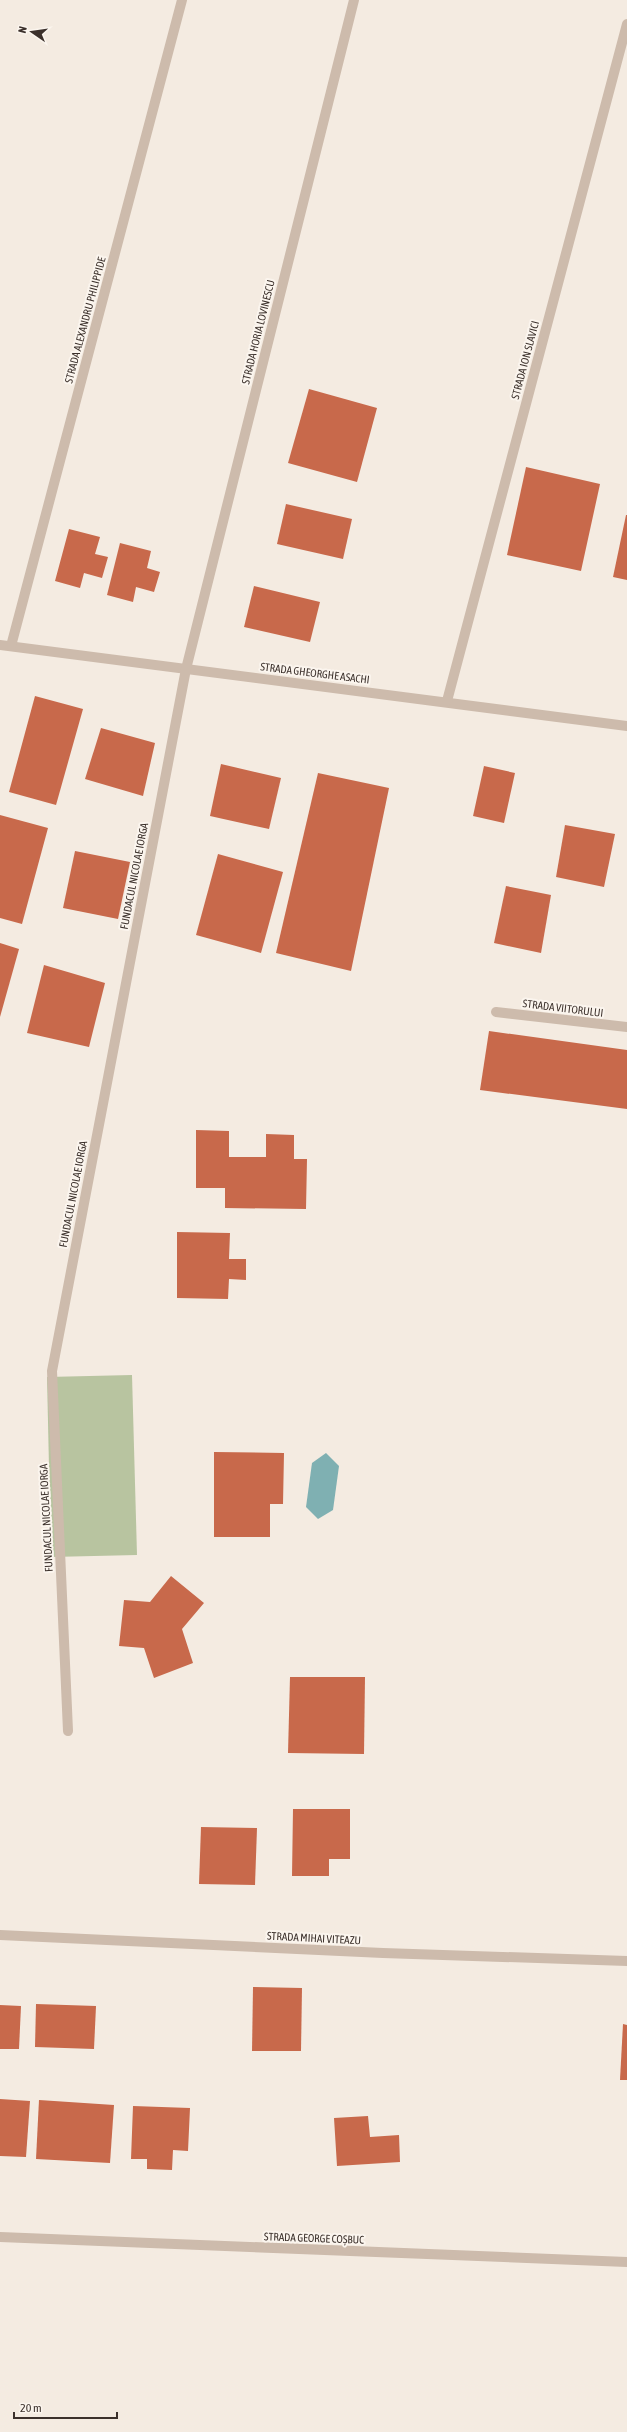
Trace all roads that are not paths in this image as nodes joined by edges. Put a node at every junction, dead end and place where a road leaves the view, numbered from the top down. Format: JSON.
{"nodes":[{"id":1,"x":182,"y":0,"type":"edge"},
{"id":2,"x":354,"y":0,"type":"edge"},
{"id":3,"x":627,"y":24,"type":"edge"},
{"id":4,"x":0,"y":645,"type":"edge"},
{"id":5,"x":11,"y":646,"type":"junction"},
{"id":6,"x":186,"y":669,"type":"junction"},
{"id":7,"x":446,"y":701,"type":"junction"},
{"id":8,"x":627,"y":726,"type":"edge"},
{"id":9,"x":496,"y":1012,"type":"dead end"},
{"id":10,"x":627,"y":1027,"type":"edge"},
{"id":11,"x":68,"y":1730,"type":"dead end"},
{"id":12,"x":0,"y":1935,"type":"edge"},
{"id":13,"x":627,"y":1962,"type":"edge"},
{"id":14,"x":0,"y":2238,"type":"edge"},
{"id":15,"x":627,"y":2262,"type":"edge"}],
"edges":[{"from":1,"to":5,"type":"street","name":"STRADA ALEXANDRU PHILIPPIDE"},
{"from":2,"to":6,"type":"street","name":"STRADA HORIA LOVINESCU"},
{"from":3,"to":7,"type":"street","name":"STRADA ION SLAVICI"},
{"from":4,"to":5,"type":"street","name":"STRADA GHEORGHE ASACHI"},
{"from":5,"to":6,"type":"street","name":"STRADA GHEORGHE ASACHI"},
{"from":6,"to":7,"type":"street","name":"STRADA GHEORGHE ASACHI"},
{"from":6,"to":11,"type":"street","name":"FUNDACUL NICOLAE IORGA"},
{"from":7,"to":8,"type":"street","name":"STRADA GHEORGHE ASACHI"},
{"from":9,"to":10,"type":"street","name":"STRADA VIITORULUI"},
{"from":12,"to":13,"type":"street","name":"STRADA MIHAI VITEAZU"},
{"from":14,"to":15,"type":"street","name":"STRADA GEORGE COȘBUC"}]}
